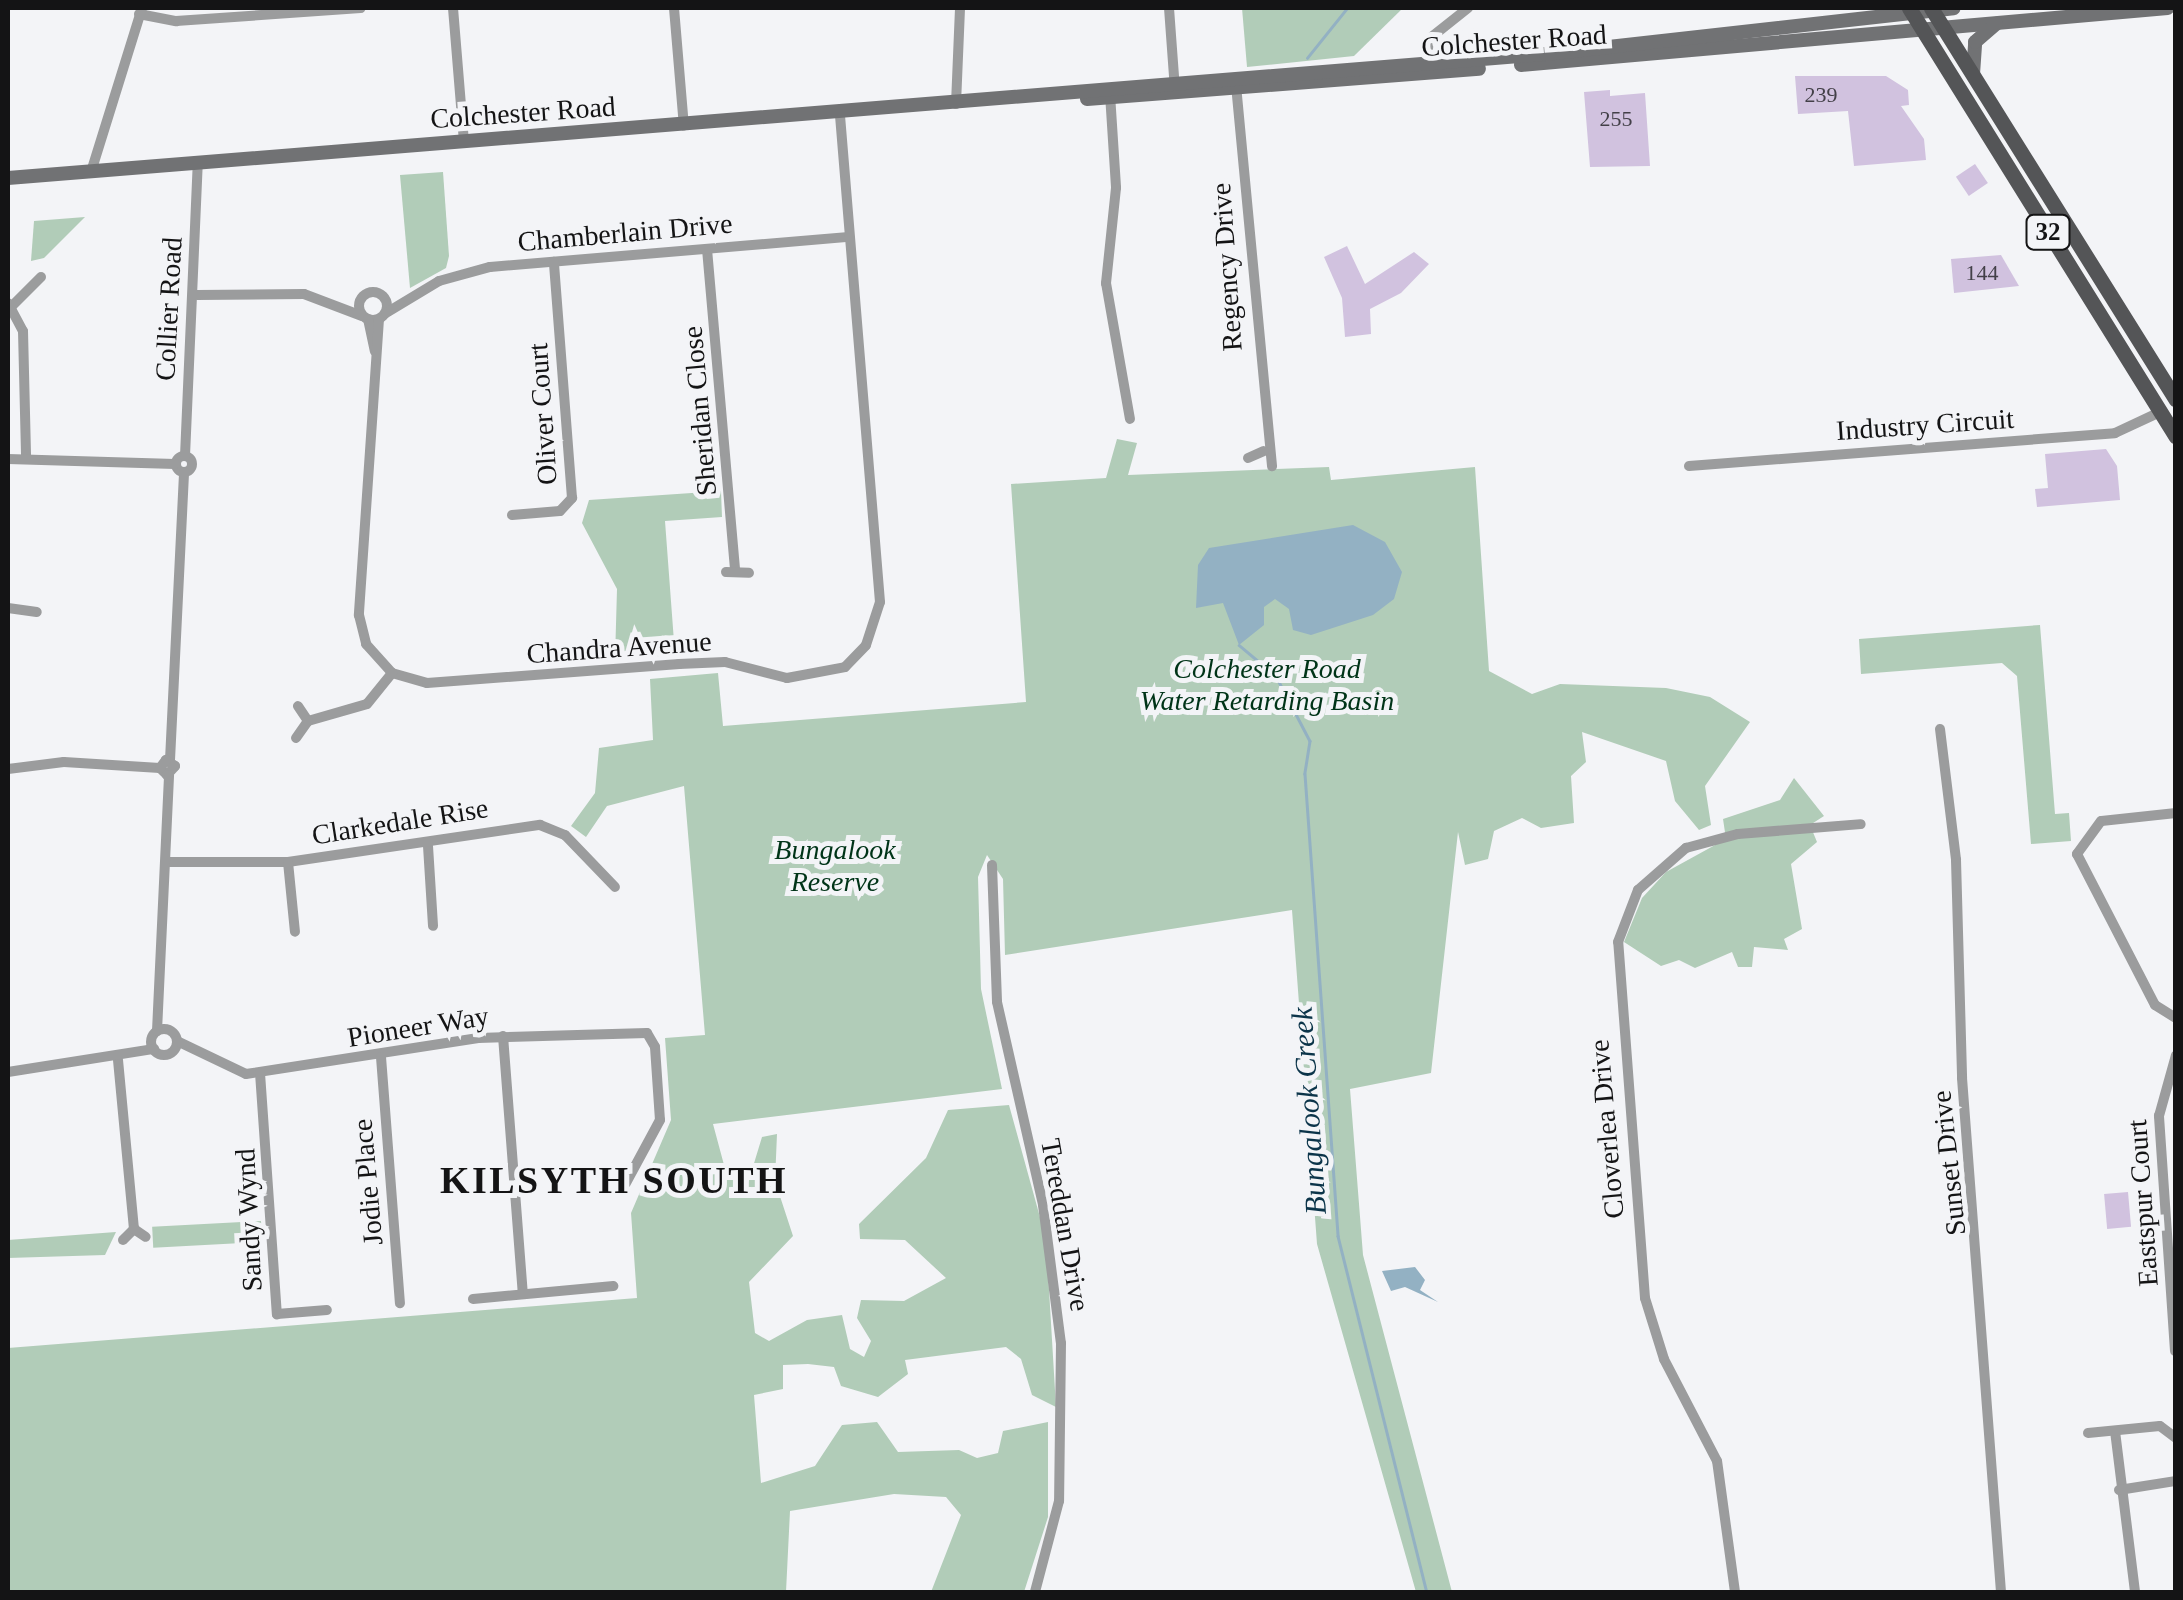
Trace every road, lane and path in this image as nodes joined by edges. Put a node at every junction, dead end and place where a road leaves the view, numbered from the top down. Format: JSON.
{"nodes":[{"id":1,"x":361,"y":8,"type":"edge"},
{"id":2,"x":453,"y":8,"type":"edge"},
{"id":3,"x":674,"y":8,"type":"edge"},
{"id":4,"x":960,"y":8,"type":"edge"},
{"id":5,"x":1169,"y":8,"type":"edge"},
{"id":6,"x":1468,"y":8,"type":"edge"},
{"id":7,"x":1932,"y":8,"type":"edge"},
{"id":8,"x":1952,"y":8,"type":"edge"},
{"id":9,"x":2070,"y":8,"type":"edge"},
{"id":10,"x":2167,"y":8,"type":"edge"},
{"id":11,"x":321,"y":9,"type":"edge"},
{"id":12,"x":1910,"y":9,"type":"edge"},
{"id":13,"x":140,"y":11,"type":"edge"},
{"id":14,"x":2110,"y":11,"type":"junction"},
{"id":15,"x":1859,"y":12,"type":"edge"},
{"id":16,"x":2002,"y":21,"type":"junction"},
{"id":17,"x":1943,"y":26,"type":"junction"},
{"id":18,"x":1921,"y":28,"type":"junction"},
{"id":19,"x":1429,"y":68,"type":"junction"},
{"id":20,"x":1972,"y":74,"type":"junction"},
{"id":21,"x":1236,"y":86,"type":"junction"},
{"id":22,"x":1175,"y":89,"type":"junction"},
{"id":23,"x":1110,"y":94,"type":"junction"},
{"id":24,"x":956,"y":104,"type":"junction"},
{"id":25,"x":840,"y":114,"type":"junction"},
{"id":26,"x":684,"y":126,"type":"junction"},
{"id":27,"x":464,"y":142,"type":"junction"},
{"id":28,"x":198,"y":164,"type":"junction"},
{"id":29,"x":92,"y":172,"type":"junction"},
{"id":30,"x":8,"y":178,"type":"edge"},
{"id":31,"x":849,"y":236,"type":"junction"},
{"id":32,"x":707,"y":249,"type":"junction"},
{"id":33,"x":554,"y":262,"type":"junction"},
{"id":34,"x":41,"y":277,"type":"dead end"},
{"id":35,"x":197,"y":295,"type":"junction"},
{"id":36,"x":361,"y":298,"type":"junction"},
{"id":37,"x":386,"y":299,"type":"junction"},
{"id":38,"x":413,"y":301,"type":"junction"},
{"id":39,"x":326,"y":302,"type":"junction"},
{"id":40,"x":10,"y":304,"type":"edge"},
{"id":41,"x":374,"y":317,"type":"junction"},
{"id":42,"x":2176,"y":400,"type":"edge"},
{"id":43,"x":2160,"y":412,"type":"junction"},
{"id":44,"x":1130,"y":419,"type":"dead end"},
{"id":45,"x":2176,"y":437,"type":"edge"},
{"id":46,"x":1264,"y":451,"type":"junction"},
{"id":47,"x":26,"y":458,"type":"junction"},
{"id":48,"x":1248,"y":458,"type":"dead end"},
{"id":49,"x":8,"y":460,"type":"edge"},
{"id":50,"x":181,"y":464,"type":"junction"},
{"id":51,"x":1272,"y":466,"type":"dead end"},
{"id":52,"x":1689,"y":466,"type":"dead end"},
{"id":53,"x":512,"y":515,"type":"dead end"},
{"id":54,"x":748,"y":573,"type":"dead end"},
{"id":55,"x":8,"y":608,"type":"edge"},
{"id":56,"x":37,"y":612,"type":"dead end"},
{"id":57,"x":392,"y":673,"type":"junction"},
{"id":58,"x":298,"y":706,"type":"dead end"},
{"id":59,"x":308,"y":721,"type":"junction"},
{"id":60,"x":1940,"y":729,"type":"dead end"},
{"id":61,"x":296,"y":738,"type":"dead end"},
{"id":62,"x":8,"y":769,"type":"edge"},
{"id":63,"x":164,"y":772,"type":"junction"},
{"id":64,"x":2176,"y":814,"type":"edge"},
{"id":65,"x":1861,"y":824,"type":"dead end"},
{"id":66,"x":428,"y":846,"type":"junction"},
{"id":67,"x":167,"y":862,"type":"junction"},
{"id":68,"x":288,"y":862,"type":"junction"},
{"id":69,"x":992,"y":865,"type":"dead end"},
{"id":70,"x":615,"y":887,"type":"dead end"},
{"id":71,"x":433,"y":926,"type":"dead end"},
{"id":72,"x":295,"y":932,"type":"dead end"},
{"id":73,"x":2176,"y":1018,"type":"edge"},
{"id":74,"x":503,"y":1036,"type":"junction"},
{"id":75,"x":157,"y":1037,"type":"junction"},
{"id":76,"x":176,"y":1045,"type":"junction"},
{"id":77,"x":2176,"y":1055,"type":"edge"},
{"id":78,"x":381,"y":1057,"type":"junction"},
{"id":79,"x":118,"y":1060,"type":"junction"},
{"id":80,"x":8,"y":1072,"type":"edge"},
{"id":81,"x":260,"y":1073,"type":"junction"},
{"id":82,"x":626,"y":1183,"type":"dead end"},
{"id":83,"x":134,"y":1229,"type":"junction"},
{"id":84,"x":146,"y":1237,"type":"dead end"},
{"id":85,"x":122,"y":1240,"type":"dead end"},
{"id":86,"x":613,"y":1286,"type":"dead end"},
{"id":87,"x":522,"y":1293,"type":"junction"},
{"id":88,"x":473,"y":1299,"type":"dead end"},
{"id":89,"x":400,"y":1303,"type":"dead end"},
{"id":90,"x":327,"y":1310,"type":"dead end"},
{"id":91,"x":2175,"y":1351,"type":"edge"},
{"id":92,"x":2115,"y":1431,"type":"junction"},
{"id":93,"x":2088,"y":1433,"type":"dead end"},
{"id":94,"x":2176,"y":1438,"type":"edge"},
{"id":95,"x":2176,"y":1481,"type":"edge"},
{"id":96,"x":2119,"y":1490,"type":"junction"},
{"id":97,"x":1035,"y":1592,"type":"edge"},
{"id":98,"x":1735,"y":1592,"type":"edge"},
{"id":99,"x":2001,"y":1592,"type":"edge"},
{"id":100,"x":2135,"y":1592,"type":"edge"}],
"edges":[{"from":1,"to":11,"type":"street"},
{"from":2,"to":27,"type":"street"},
{"from":3,"to":26,"type":"street"},
{"from":4,"to":24,"type":"street"},
{"from":5,"to":22,"type":"street"},
{"from":6,"to":19,"type":"street"},
{"from":7,"to":8,"type":"main road","name":"Colchester Road"},
{"from":7,"to":12,"type":"main road","name":"Colchester Road"},
{"from":7,"to":17,"type":"main road","number":"32"},
{"from":9,"to":14,"type":"main road","name":"Colchester Road"},
{"from":10,"to":14,"type":"main road","name":"Colchester Road"},
{"from":11,"to":13,"type":"street"},
{"from":12,"to":15,"type":"main road","name":"Colchester Road"},
{"from":12,"to":18,"type":"main road","number":"32"},
{"from":13,"to":29,"type":"street"},
{"from":14,"to":16,"type":"main road","name":"Colchester Road"},
{"from":15,"to":19,"type":"main road","name":"Colchester Road"},
{"from":16,"to":17,"type":"main road","name":"Colchester Road"},
{"from":16,"to":20,"type":"main road"},
{"from":17,"to":18,"type":"main road","name":"Colchester Road"},
{"from":17,"to":20,"type":"main road","number":"32"},
{"from":18,"to":19,"type":"main road","name":"Colchester Road"},
{"from":18,"to":43,"type":"main road","number":"32"},
{"from":19,"to":21,"type":"main road","name":"Colchester Road"},
{"from":20,"to":42,"type":"main road","number":"32"},
{"from":21,"to":22,"type":"main road","name":"Colchester Road"},
{"from":21,"to":46,"type":"street","name":"Regency Drive"},
{"from":22,"to":23,"type":"main road","name":"Colchester Road"},
{"from":23,"to":24,"type":"main road","name":"Colchester Road"},
{"from":23,"to":44,"type":"street"},
{"from":24,"to":25,"type":"main road","name":"Colchester Road"},
{"from":25,"to":26,"type":"main road","name":"Colchester Road"},
{"from":25,"to":31,"type":"street","name":"Chandra Avenue"},
{"from":26,"to":27,"type":"main road","name":"Colchester Road"},
{"from":27,"to":28,"type":"main road","name":"Colchester Road"},
{"from":28,"to":29,"type":"main road","name":"Colchester Road"},
{"from":28,"to":35,"type":"street","name":"Collier Road"},
{"from":29,"to":30,"type":"main road","name":"Colchester Road"},
{"from":31,"to":32,"type":"street","name":"Chamberlain Drive"},
{"from":31,"to":57,"type":"street","name":"Chandra Avenue"},
{"from":32,"to":33,"type":"street","name":"Chamberlain Drive"},
{"from":32,"to":54,"type":"street","name":"Sheridan Close"},
{"from":33,"to":38,"type":"street","name":"Chamberlain Drive"},
{"from":33,"to":53,"type":"street","name":"Oliver Court"},
{"from":34,"to":40,"type":"street"},
{"from":35,"to":39,"type":"street"},
{"from":35,"to":50,"type":"street","name":"Collier Road"},
{"from":36,"to":37,"type":"street"},
{"from":36,"to":39,"type":"street"},
{"from":36,"to":41,"type":"street"},
{"from":37,"to":38,"type":"street"},
{"from":37,"to":41,"type":"street"},
{"from":38,"to":41,"type":"street","name":"Chamberlain Drive"},
{"from":39,"to":41,"type":"street"},
{"from":40,"to":47,"type":"street"},
{"from":41,"to":57,"type":"street"},
{"from":43,"to":45,"type":"main road","number":"32"},
{"from":43,"to":52,"type":"street","name":"Industry Circuit"},
{"from":46,"to":48,"type":"street"},
{"from":46,"to":51,"type":"street","name":"Regency Drive"},
{"from":47,"to":49,"type":"street"},
{"from":47,"to":50,"type":"street"},
{"from":50,"to":63,"type":"street","name":"Collier Road"},
{"from":55,"to":56,"type":"street"},
{"from":57,"to":59,"type":"street"},
{"from":58,"to":59,"type":"street"},
{"from":59,"to":61,"type":"street"},
{"from":60,"to":99,"type":"street","name":"Sunset Drive"},
{"from":62,"to":63,"type":"street"},
{"from":63,"to":67,"type":"street"},
{"from":64,"to":73,"type":"street"},
{"from":65,"to":98,"type":"street","name":"Cloverlea Drive"},
{"from":66,"to":68,"type":"street","name":"Clarkedale Rise"},
{"from":66,"to":70,"type":"street","name":"Clarkedale Rise"},
{"from":66,"to":71,"type":"street"},
{"from":67,"to":68,"type":"street","name":"Clarkedale Rise"},
{"from":67,"to":75,"type":"street"},
{"from":68,"to":72,"type":"street"},
{"from":69,"to":97,"type":"street","name":"Tereddan Drive"},
{"from":74,"to":78,"type":"street","name":"Pioneer Way"},
{"from":74,"to":82,"type":"street","name":"Pioneer Way"},
{"from":74,"to":87,"type":"street"},
{"from":75,"to":76,"type":"street","name":"Pioneer Way"},
{"from":75,"to":76,"type":"street"},
{"from":75,"to":79,"type":"street"},
{"from":76,"to":81,"type":"street","name":"Pioneer Way"},
{"from":77,"to":91,"type":"street","name":"Eastspur Court"},
{"from":78,"to":81,"type":"street","name":"Pioneer Way"},
{"from":78,"to":89,"type":"street","name":"Jodie Place"},
{"from":79,"to":80,"type":"street"},
{"from":79,"to":83,"type":"street"},
{"from":81,"to":90,"type":"street","name":"Sandy Wynd"},
{"from":83,"to":84,"type":"street"},
{"from":83,"to":85,"type":"street"},
{"from":86,"to":87,"type":"street"},
{"from":87,"to":88,"type":"street"},
{"from":92,"to":93,"type":"street"},
{"from":92,"to":94,"type":"street"},
{"from":92,"to":96,"type":"street"},
{"from":95,"to":96,"type":"street"},
{"from":96,"to":100,"type":"street"}]}
